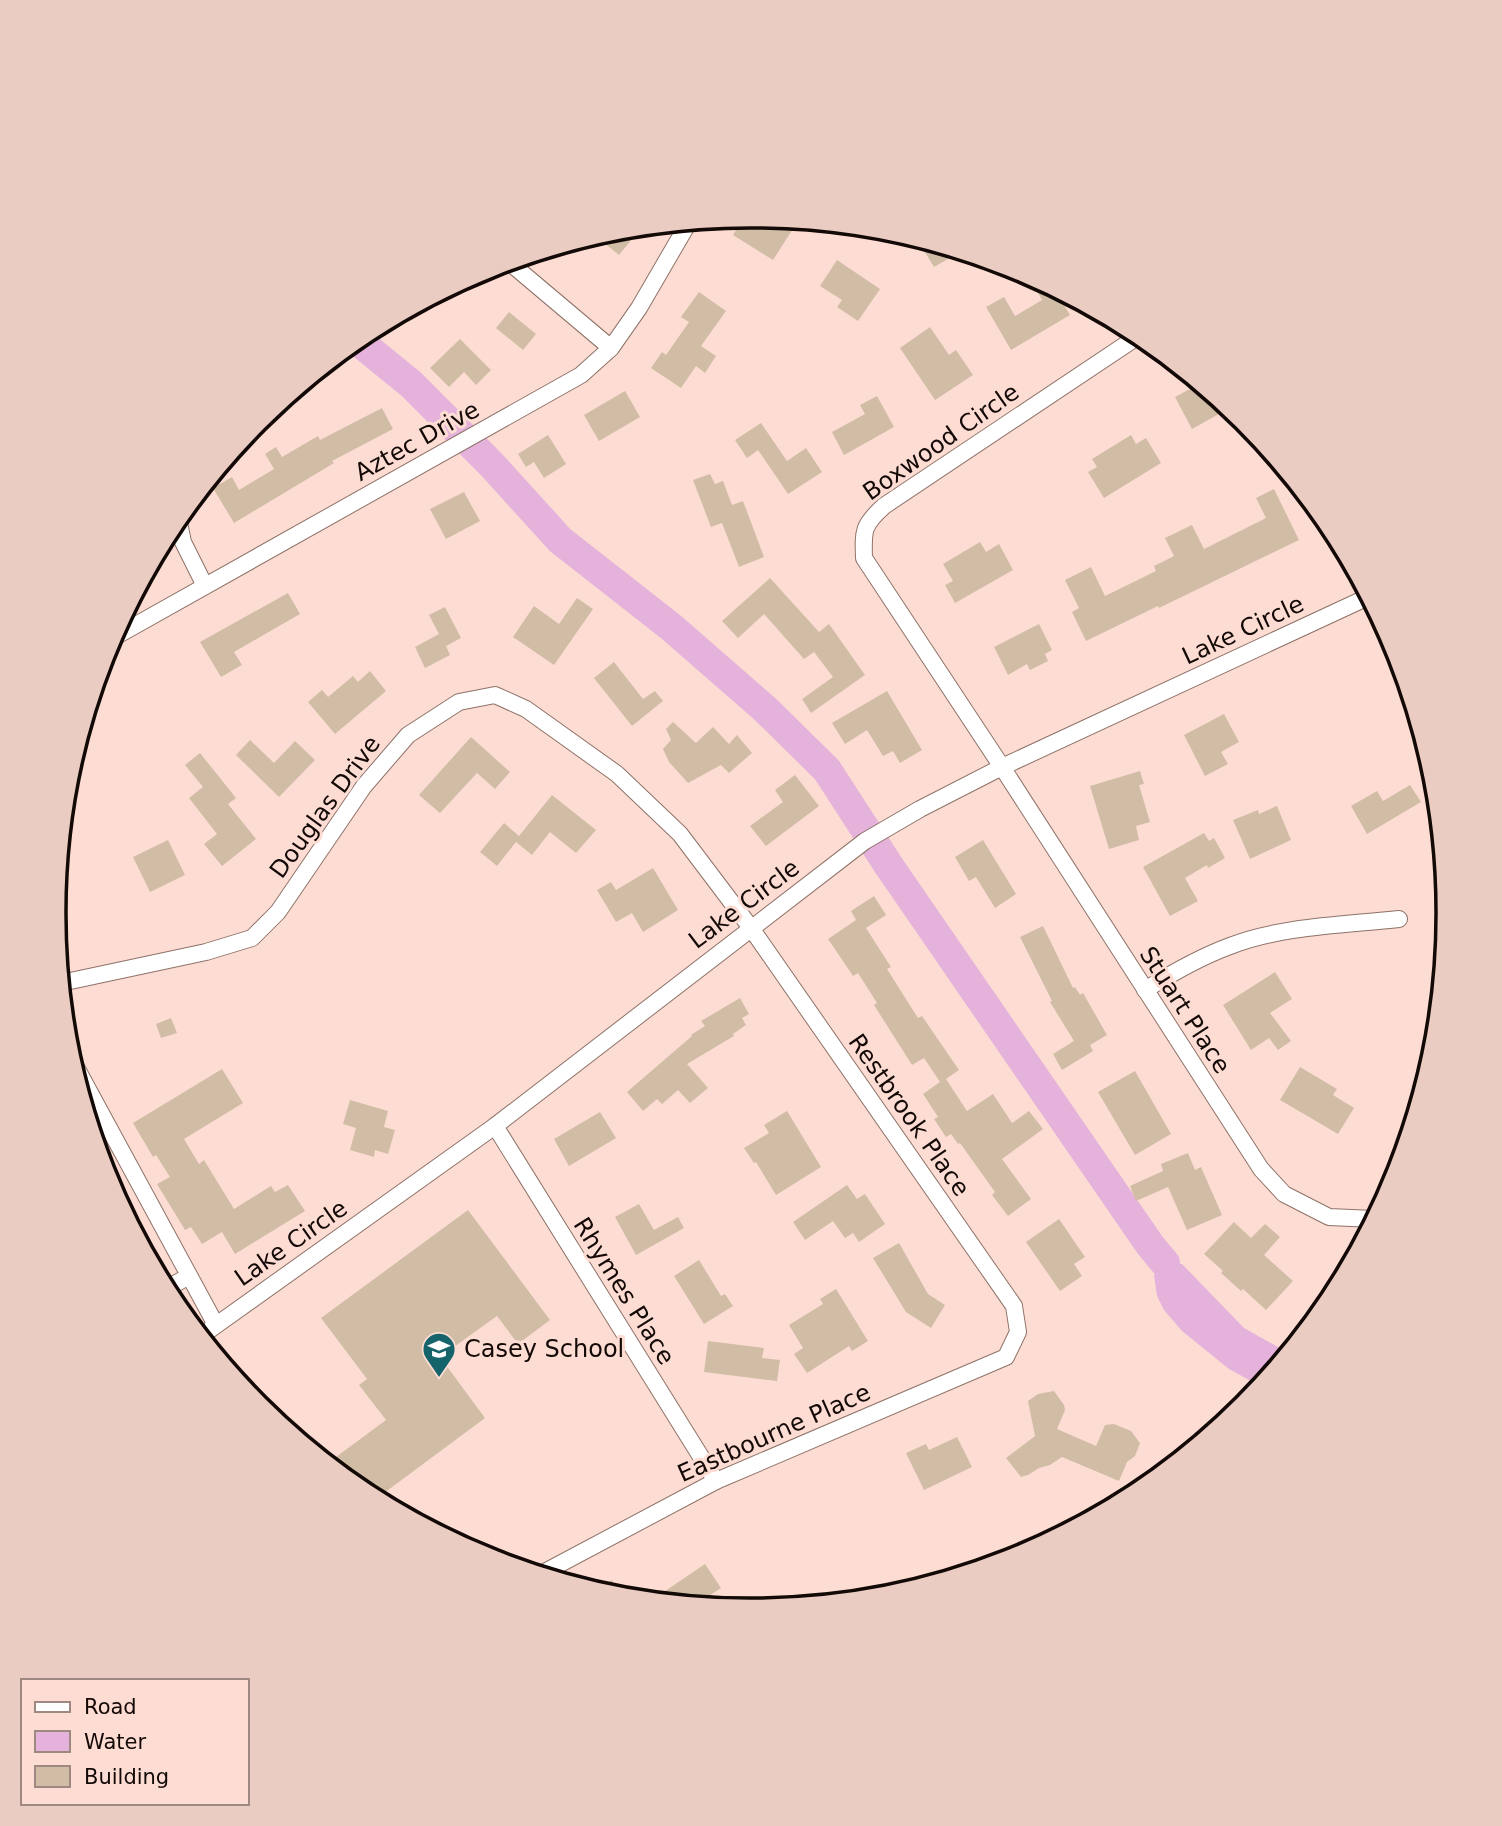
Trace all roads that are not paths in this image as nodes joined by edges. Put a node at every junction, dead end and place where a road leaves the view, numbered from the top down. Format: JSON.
{"nodes":[{"id":1,"x":683,"y":232,"type":"edge"},
{"id":2,"x":518,"y":270,"type":"edge"},
{"id":3,"x":1129,"y":343,"type":"edge"},
{"id":4,"x":611,"y":348,"type":"junction"},
{"id":5,"x":181,"y":534,"type":"edge"},
{"id":6,"x":205,"y":586,"type":"junction"},
{"id":7,"x":1360,"y":601,"type":"edge"},
{"id":8,"x":129,"y":629,"type":"edge"},
{"id":9,"x":1002,"y":767,"type":"junction"},
{"id":10,"x":1399,"y":919,"type":"dead end"},
{"id":11,"x":751,"y":928,"type":"junction"},
{"id":12,"x":70,"y":981,"type":"edge"},
{"id":13,"x":1145,"y":990,"type":"junction"},
{"id":14,"x":92,"y":1097,"type":"edge"},
{"id":15,"x":495,"y":1126,"type":"junction"},
{"id":16,"x":1364,"y":1219,"type":"edge"},
{"id":17,"x":189,"y":1276,"type":"junction"},
{"id":18,"x":176,"y":1283,"type":"edge"},
{"id":19,"x":216,"y":1325,"type":"junction"},
{"id":20,"x":208,"y":1330,"type":"edge"},
{"id":21,"x":1018,"y":1332,"type":"joint"},
{"id":22,"x":716,"y":1481,"type":"junction"},
{"id":23,"x":553,"y":1568,"type":"edge"}],
"edges":[{"from":1,"to":4,"type":"street","name":"Aztec Drive"},
{"from":2,"to":4,"type":"street"},
{"from":3,"to":9,"type":"street","name":"Boxwood Circle"},
{"from":4,"to":6,"type":"street","name":"Aztec Drive"},
{"from":5,"to":6,"type":"street"},
{"from":6,"to":8,"type":"street","name":"Aztec Drive"},
{"from":7,"to":9,"type":"street","name":"Lake Circle"},
{"from":9,"to":11,"type":"street","name":"Lake Circle"},
{"from":9,"to":13,"type":"street","name":"Stuart Place"},
{"from":10,"to":13,"type":"street"},
{"from":11,"to":12,"type":"street","name":"Douglas Drive"},
{"from":11,"to":15,"type":"street","name":"Lake Circle"},
{"from":11,"to":21,"type":"street","name":"Restbrook Place"},
{"from":13,"to":16,"type":"street","name":"Stuart Place"},
{"from":14,"to":17,"type":"street"},
{"from":15,"to":19,"type":"street","name":"Lake Circle"},
{"from":15,"to":22,"type":"street","name":"Rhymes Place"},
{"from":17,"to":18,"type":"street"},
{"from":17,"to":19,"type":"street"},
{"from":19,"to":20,"type":"street","name":"Lake Circle"},
{"from":21,"to":22,"type":"street","name":"Eastbourne Place"},
{"from":22,"to":23,"type":"street","name":"Eastbourne Place"}]}
